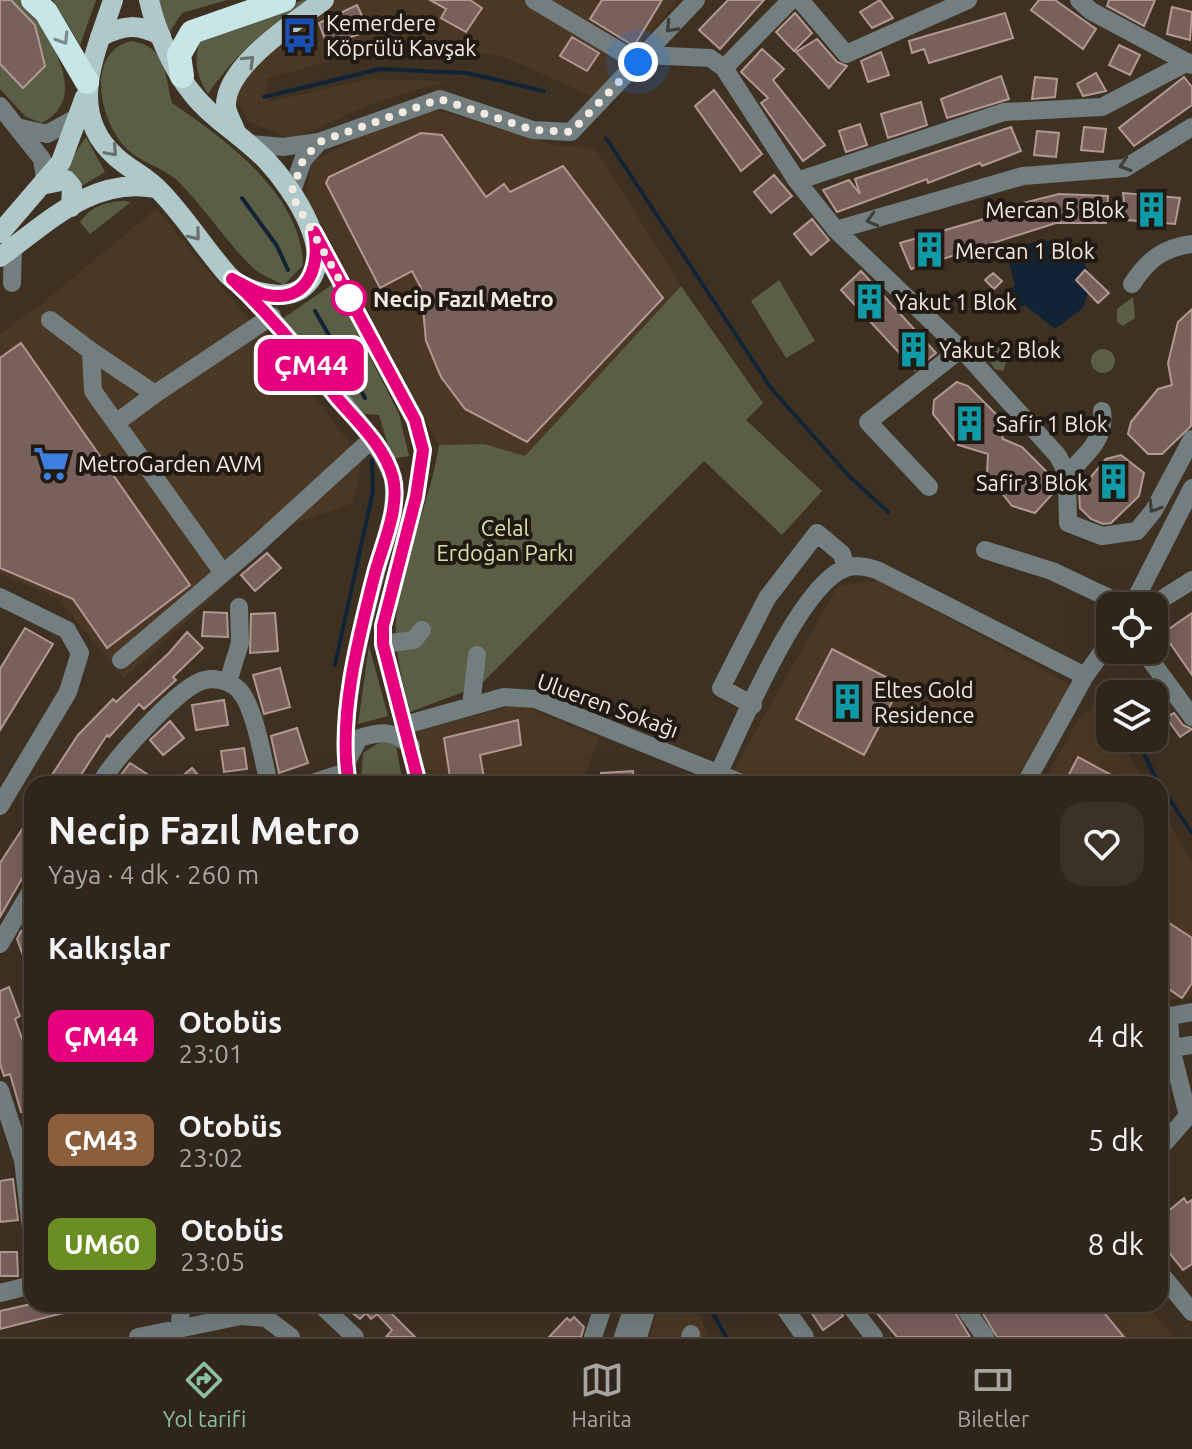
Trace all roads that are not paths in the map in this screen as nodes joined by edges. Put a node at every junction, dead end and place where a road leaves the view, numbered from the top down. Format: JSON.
{"nodes":[{"id":1,"x":33,"y":0,"type":"edge"},
{"id":2,"x":113,"y":0,"type":"edge"},
{"id":3,"x":149,"y":0,"type":"edge"},
{"id":4,"x":284,"y":0,"type":"edge"},
{"id":5,"x":324,"y":0,"type":"edge"},
{"id":6,"x":534,"y":0,"type":"edge"},
{"id":7,"x":696,"y":0,"type":"edge"},
{"id":8,"x":791,"y":0,"type":"edge"},
{"id":9,"x":800,"y":0,"type":"edge"},
{"id":10,"x":968,"y":0,"type":"edge"},
{"id":11,"x":1079,"y":0,"type":"edge"},
{"id":12,"x":161,"y":36,"type":"junction"},
{"id":13,"x":100,"y":37,"type":"junction"},
{"id":14,"x":642,"y":58,"type":"junction"},
{"id":15,"x":1190,"y":64,"type":"edge"},
{"id":16,"x":724,"y":68,"type":"junction"},
{"id":17,"x":182,"y":76,"type":"junction"},
{"id":18,"x":83,"y":98,"type":"junction"},
{"id":19,"x":0,"y":106,"type":"edge"},
{"id":20,"x":1192,"y":127,"type":"edge"},
{"id":21,"x":21,"y":128,"type":"junction"},
{"id":22,"x":242,"y":137,"type":"junction"},
{"id":23,"x":319,"y":142,"type":"junction"},
{"id":24,"x":797,"y":181,"type":"junction"},
{"id":25,"x":46,"y":184,"type":"junction"},
{"id":26,"x":159,"y":189,"type":"junction"},
{"id":27,"x":291,"y":194,"type":"junction"},
{"id":28,"x":71,"y":207,"type":"junction"},
{"id":29,"x":836,"y":230,"type":"junction"},
{"id":30,"x":314,"y":232,"type":"junction"},
{"id":31,"x":1192,"y":244,"type":"edge"},
{"id":32,"x":4,"y":246,"type":"edge"},
{"id":33,"x":232,"y":279,"type":"junction"},
{"id":34,"x":12,"y":283,"type":"dead end"},
{"id":35,"x":1132,"y":284,"type":"dead end"},
{"id":36,"x":272,"y":316,"type":"junction"},
{"id":37,"x":50,"y":320,"type":"dead end"},
{"id":38,"x":961,"y":349,"type":"junction"},
{"id":39,"x":91,"y":351,"type":"junction"},
{"id":40,"x":155,"y":394,"type":"junction"},
{"id":41,"x":1102,"y":411,"type":"dead end"},
{"id":42,"x":116,"y":423,"type":"junction"},
{"id":43,"x":372,"y":439,"type":"junction"},
{"id":44,"x":1192,"y":439,"type":"edge"},
{"id":45,"x":1067,"y":474,"type":"junction"},
{"id":46,"x":929,"y":487,"type":"dead end"},
{"id":47,"x":1192,"y":488,"type":"edge"},
{"id":48,"x":985,"y":550,"type":"dead end"},
{"id":49,"x":846,"y":568,"type":"junction"},
{"id":50,"x":223,"y":573,"type":"junction"},
{"id":51,"x":1192,"y":580,"type":"edge"},
{"id":52,"x":1096,"y":592,"type":"edge"},
{"id":53,"x":1139,"y":592,"type":"edge"},
{"id":54,"x":1168,"y":595,"type":"edge"},
{"id":55,"x":0,"y":597,"type":"edge"},
{"id":56,"x":239,"y":607,"type":"dead end"},
{"id":57,"x":422,"y":630,"type":"dead end"},
{"id":58,"x":383,"y":644,"type":"junction"},
{"id":59,"x":477,"y":655,"type":"dead end"},
{"id":60,"x":121,"y":660,"type":"dead end"},
{"id":61,"x":1096,"y":661,"type":"edge"},
{"id":62,"x":1153,"y":664,"type":"edge"},
{"id":63,"x":1085,"y":676,"type":"junction"},
{"id":64,"x":228,"y":682,"type":"junction"},
{"id":65,"x":753,"y":705,"type":"junction"},
{"id":66,"x":471,"y":706,"type":"junction"},
{"id":67,"x":1192,"y":717,"type":"edge"},
{"id":68,"x":405,"y":725,"type":"junction"},
{"id":69,"x":411,"y":746,"type":"junction"},
{"id":70,"x":719,"y":772,"type":"junction"},
{"id":71,"x":347,"y":774,"type":"edge"},
{"id":72,"x":107,"y":776,"type":"edge"},
{"id":73,"x":267,"y":776,"type":"edge"},
{"id":74,"x":417,"y":776,"type":"edge"},
{"id":75,"x":727,"y":776,"type":"edge"},
{"id":76,"x":1029,"y":776,"type":"edge"},
{"id":77,"x":0,"y":806,"type":"edge"},
{"id":78,"x":24,"y":905,"type":"edge"},
{"id":79,"x":0,"y":944,"type":"edge"},
{"id":80,"x":1192,"y":1012,"type":"edge"},
{"id":81,"x":1168,"y":1014,"type":"edge"},
{"id":82,"x":1192,"y":1045,"type":"edge"},
{"id":83,"x":1168,"y":1049,"type":"edge"},
{"id":84,"x":1168,"y":1058,"type":"edge"},
{"id":85,"x":0,"y":1090,"type":"edge"},
{"id":86,"x":1168,"y":1139,"type":"edge"},
{"id":87,"x":24,"y":1169,"type":"edge"},
{"id":88,"x":1168,"y":1283,"type":"edge"},
{"id":89,"x":24,"y":1287,"type":"edge"},
{"id":90,"x":0,"y":1293,"type":"edge"},
{"id":91,"x":181,"y":1312,"type":"edge"},
{"id":92,"x":328,"y":1312,"type":"edge"},
{"id":93,"x":601,"y":1312,"type":"edge"},
{"id":94,"x":631,"y":1312,"type":"edge"},
{"id":95,"x":646,"y":1312,"type":"edge"},
{"id":96,"x":788,"y":1312,"type":"edge"},
{"id":97,"x":855,"y":1312,"type":"edge"},
{"id":98,"x":968,"y":1312,"type":"edge"},
{"id":99,"x":1192,"y":1312,"type":"edge"},
{"id":100,"x":180,"y":1326,"type":"junction"},
{"id":101,"x":138,"y":1337,"type":"edge"},
{"id":102,"x":291,"y":1337,"type":"edge"},
{"id":103,"x":355,"y":1337,"type":"edge"},
{"id":104,"x":593,"y":1337,"type":"edge"},
{"id":105,"x":623,"y":1337,"type":"edge"},
{"id":106,"x":638,"y":1337,"type":"edge"},
{"id":107,"x":805,"y":1337,"type":"edge"},
{"id":108,"x":874,"y":1337,"type":"edge"},
{"id":109,"x":985,"y":1337,"type":"edge"}],
"edges":[{"from":1,"to":18,"type":"highway","one_way":true},
{"from":2,"to":13,"type":"main road"},
{"from":3,"to":12,"type":"main road"},
{"from":4,"to":17,"type":"highway"},
{"from":22,"to":5,"type":"main road","one_way":true},
{"from":6,"to":14,"type":"street"},
{"from":7,"to":14,"type":"street","one_way":true},
{"from":8,"to":16,"type":"street"},
{"from":9,"to":10,"type":"street"},
{"from":11,"to":15,"type":"street"},
{"from":12,"to":13,"type":"main road"},
{"from":12,"to":17,"type":"main road"},
{"from":13,"to":18,"type":"main road"},
{"from":14,"to":16,"type":"street"},
{"from":14,"to":23,"type":"street"},
{"from":15,"to":24,"type":"street"},
{"from":16,"to":24,"type":"street"},
{"from":17,"to":22,"type":"main road"},
{"from":18,"to":21,"type":"street"},
{"from":18,"to":25,"type":"main road"},
{"from":18,"to":26,"type":"main road","one_way":true},
{"from":19,"to":21,"type":"street"},
{"from":20,"to":29,"type":"street","one_way":true},
{"from":21,"to":25,"type":"street"},
{"from":22,"to":23,"type":"street"},
{"from":22,"to":27,"type":"main road"},
{"from":23,"to":27,"type":"street"},
{"from":24,"to":29,"type":"street"},
{"from":25,"to":28,"type":"main road"},
{"from":25,"to":32,"type":"main road"},
{"from":26,"to":28,"type":"main road"},
{"from":26,"to":33,"type":"main road","one_way":true},
{"from":27,"to":30,"type":"main road"},
{"from":28,"to":32,"type":"main road"},
{"from":29,"to":38,"type":"street"},
{"from":30,"to":33,"type":"main road"},
{"from":30,"to":58,"type":"street"},
{"from":31,"to":35,"type":"street"},
{"from":32,"to":34,"type":"street"},
{"from":33,"to":36,"type":"street"},
{"from":36,"to":40,"type":"street"},
{"from":36,"to":43,"type":"street"},
{"from":37,"to":39,"type":"street"},
{"from":38,"to":45,"type":"street"},
{"from":38,"to":46,"type":"street"},
{"from":39,"to":40,"type":"street"},
{"from":39,"to":42,"type":"street"},
{"from":40,"to":42,"type":"street"},
{"from":41,"to":45,"type":"street"},
{"from":42,"to":50,"type":"street"},
{"from":43,"to":50,"type":"street"},
{"from":43,"to":71,"type":"street"},
{"from":44,"to":45,"type":"street","one_way":true},
{"from":47,"to":53,"type":"street"},
{"from":48,"to":52,"type":"street"},
{"from":49,"to":63,"type":"street"},
{"from":49,"to":65,"type":"street"},
{"from":49,"to":65,"type":"street"},
{"from":50,"to":60,"type":"street"},
{"from":51,"to":54,"type":"street"},
{"from":55,"to":77,"type":"street"},
{"from":56,"to":64,"type":"street"},
{"from":57,"to":58,"type":"street"},
{"from":58,"to":68,"type":"street"},
{"from":59,"to":66,"type":"street"},
{"from":61,"to":63,"type":"street"},
{"from":62,"to":67,"type":"street"},
{"from":63,"to":76,"type":"street"},
{"from":64,"to":72,"type":"street"},
{"from":64,"to":73,"type":"street"},
{"from":65,"to":70,"type":"street"},
{"from":66,"to":68,"type":"street","name":"Ulueren Sokağı"},
{"from":66,"to":70,"type":"street","name":"Ulueren Sokağı"},
{"from":68,"to":69,"type":"street"},
{"from":69,"to":71,"type":"street"},
{"from":69,"to":74,"type":"street"},
{"from":70,"to":75,"type":"street","name":"Ulueren Sokağı"},
{"from":78,"to":79,"type":"street"},
{"from":80,"to":81,"type":"street"},
{"from":82,"to":83,"type":"street"},
{"from":84,"to":86,"type":"street"},
{"from":85,"to":87,"type":"street"},
{"from":88,"to":99,"type":"street"},
{"from":89,"to":90,"type":"street"},
{"from":91,"to":100,"type":"street"},
{"from":92,"to":103,"type":"street"},
{"from":93,"to":104,"type":"street"},
{"from":94,"to":105,"type":"street"},
{"from":95,"to":106,"type":"street"},
{"from":96,"to":107,"type":"street"},
{"from":97,"to":108,"type":"street"},
{"from":98,"to":109,"type":"street"},
{"from":100,"to":101,"type":"street"},
{"from":100,"to":102,"type":"street"}]}
